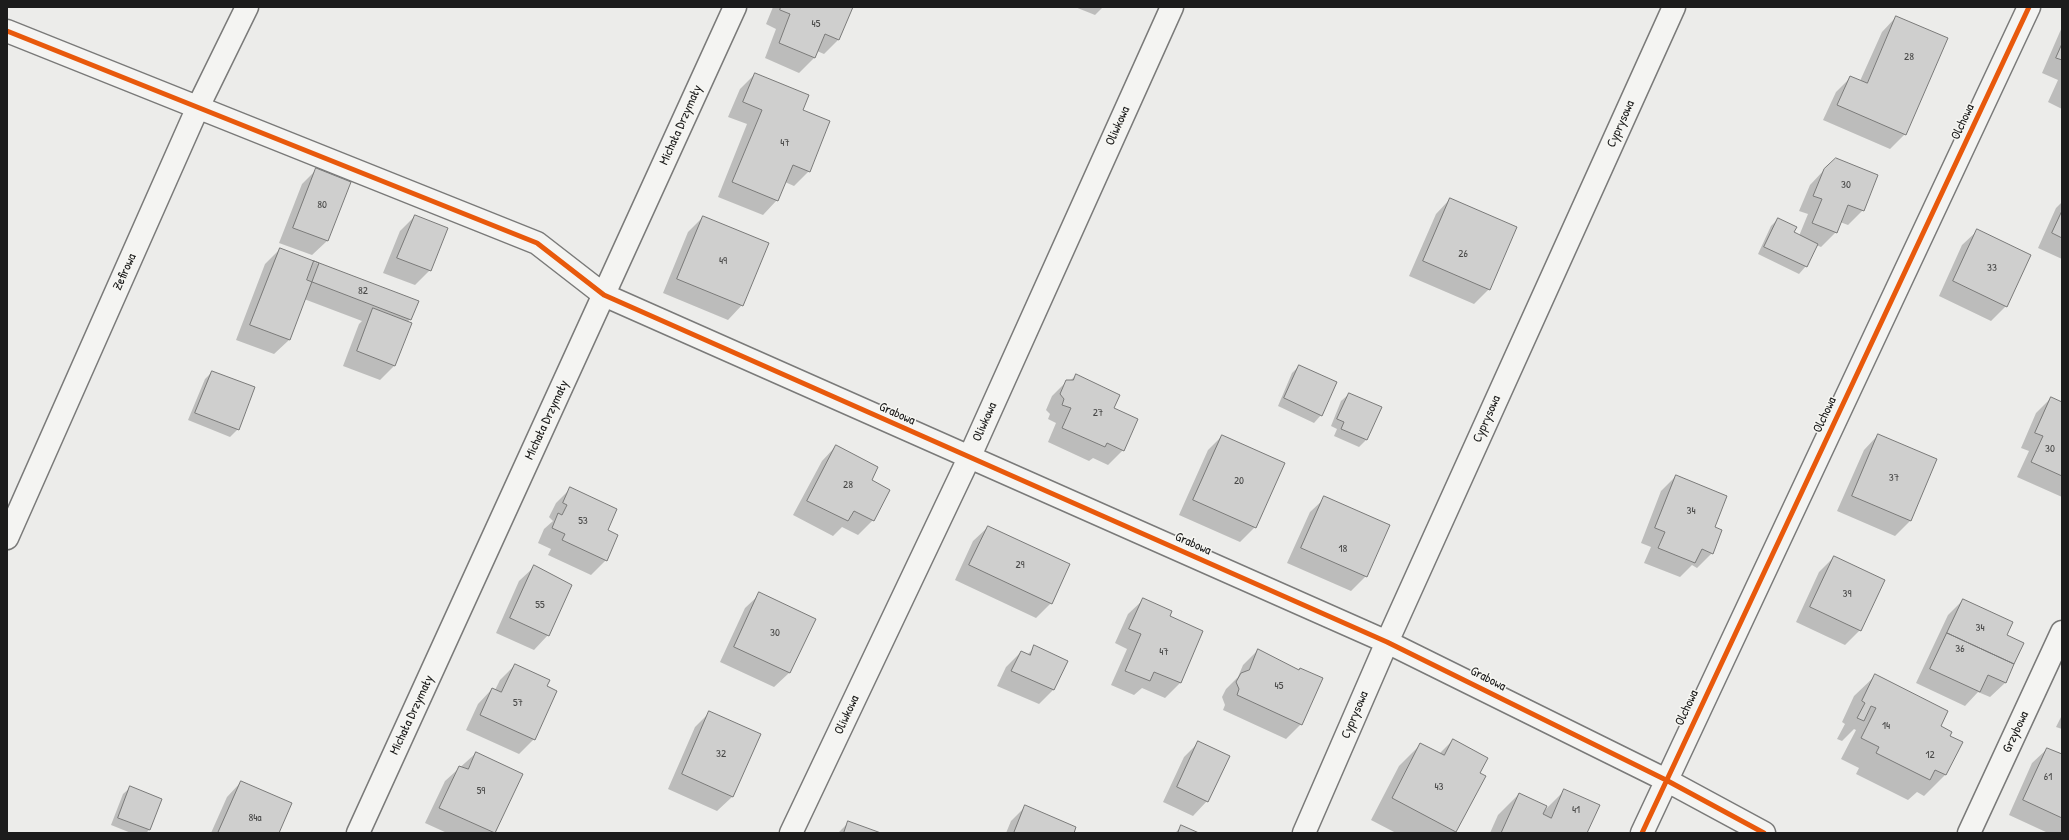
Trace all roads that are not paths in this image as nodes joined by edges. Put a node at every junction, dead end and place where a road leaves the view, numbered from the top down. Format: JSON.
{"nodes":[{"id":1,"x":247,"y":7,"type":"edge"},
{"id":2,"x":735,"y":7,"type":"edge"},
{"id":3,"x":1172,"y":7,"type":"edge"},
{"id":4,"x":1674,"y":7,"type":"edge"},
{"id":5,"x":2029,"y":7,"type":"edge"},
{"id":6,"x":7,"y":31,"type":"edge"},
{"id":7,"x":198,"y":107,"type":"junction"},
{"id":8,"x":604,"y":295,"type":"junction"},
{"id":9,"x":969,"y":458,"type":"junction"},
{"id":10,"x":7,"y":538,"type":"edge"},
{"id":11,"x":2062,"y":632,"type":"edge"},
{"id":12,"x":1387,"y":642,"type":"junction"},
{"id":13,"x":1666,"y":780,"type":"junction"},
{"id":14,"x":358,"y":833,"type":"edge"},
{"id":15,"x":792,"y":833,"type":"edge"},
{"id":16,"x":1304,"y":833,"type":"edge"},
{"id":17,"x":1642,"y":833,"type":"edge"},
{"id":18,"x":1764,"y":833,"type":"edge"},
{"id":19,"x":1969,"y":833,"type":"edge"}],
"edges":[{"from":1,"to":7,"type":"street","name":"Zefirowa"},
{"from":2,"to":8,"type":"street","name":"Michała Drzymały"},
{"from":3,"to":9,"type":"street","name":"Oliwkowa"},
{"from":4,"to":12,"type":"street","name":"Cyprysowa"},
{"from":5,"to":13,"type":"street","name":"Olchowa"},
{"from":6,"to":7,"type":"street","name":"Grabowa"},
{"from":7,"to":8,"type":"street","name":"Grabowa"},
{"from":7,"to":10,"type":"street","name":"Zefirowa"},
{"from":8,"to":9,"type":"street","name":"Grabowa"},
{"from":8,"to":14,"type":"street","name":"Michała Drzymały"},
{"from":9,"to":12,"type":"street","name":"Grabowa"},
{"from":9,"to":15,"type":"street","name":"Oliwkowa"},
{"from":11,"to":19,"type":"street","name":"Grzybowa"},
{"from":12,"to":13,"type":"street","name":"Grabowa"},
{"from":12,"to":16,"type":"street","name":"Cyprysowa"},
{"from":13,"to":17,"type":"street","name":"Olchowa"},
{"from":13,"to":18,"type":"street","name":"Grabowa"}]}
